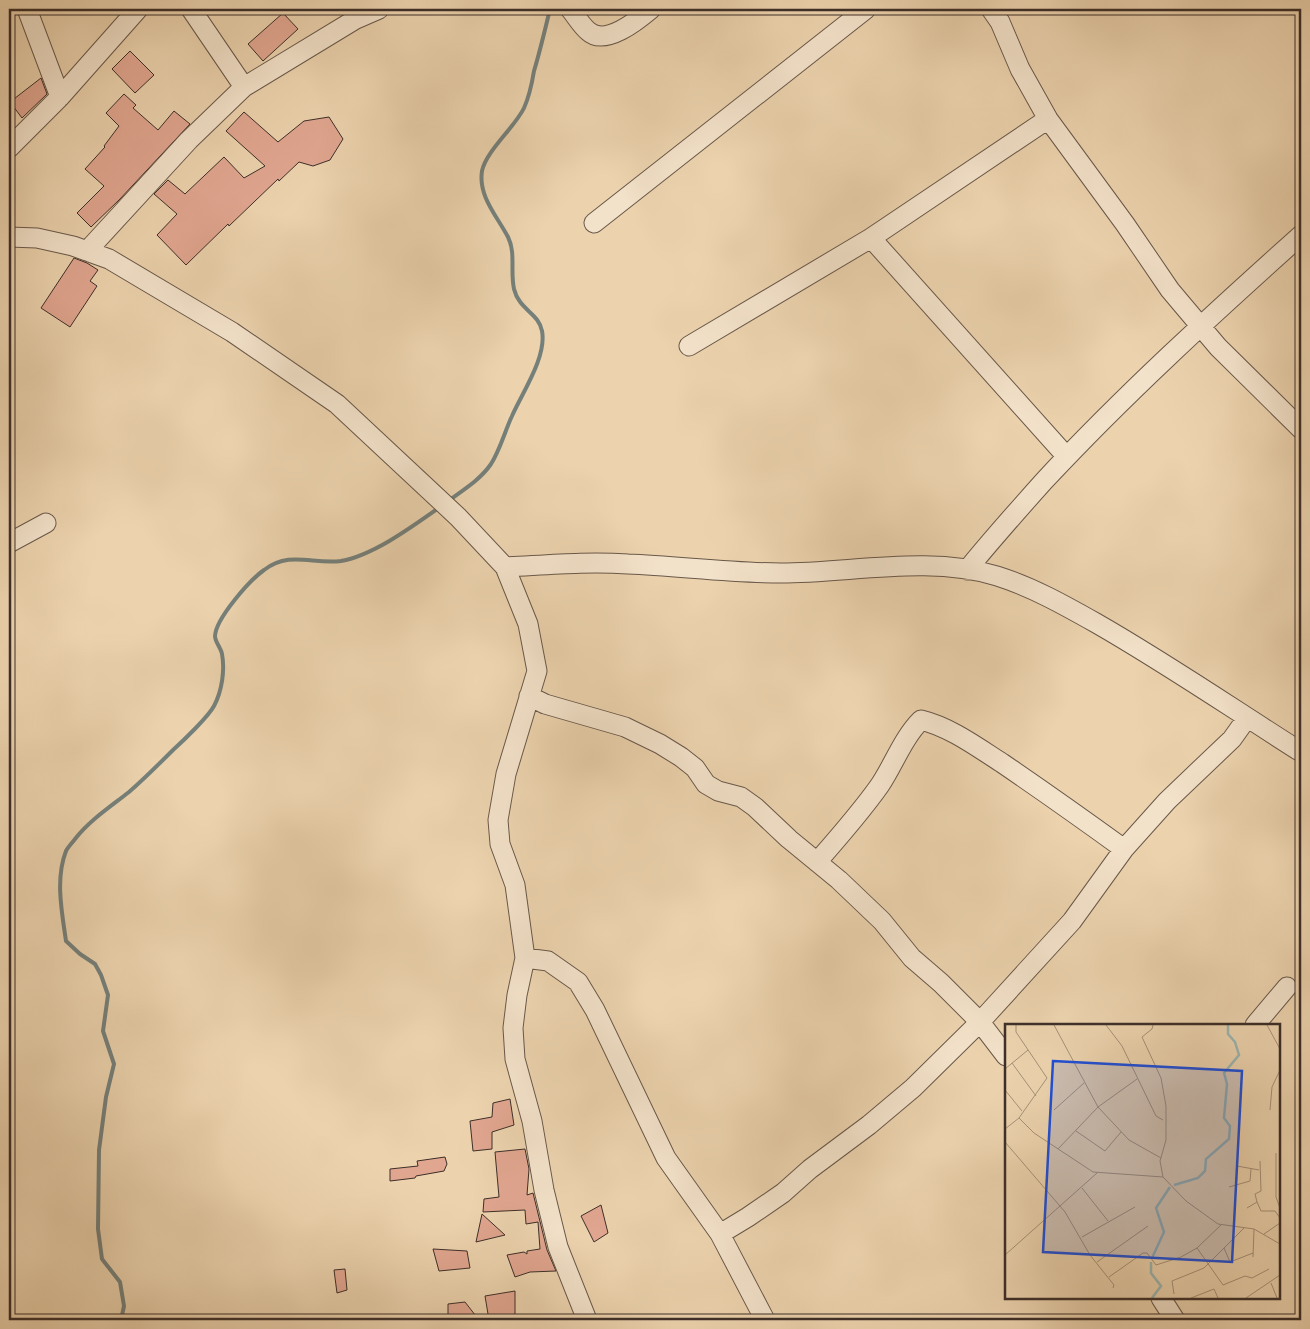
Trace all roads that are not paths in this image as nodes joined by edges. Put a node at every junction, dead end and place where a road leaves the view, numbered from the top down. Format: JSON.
{"nodes":[{"id":1,"x":27,"y":9,"type":"edge"},
{"id":2,"x":138,"y":9,"type":"edge"},
{"id":3,"x":191,"y":9,"type":"edge"},
{"id":4,"x":379,"y":9,"type":"edge"},
{"id":5,"x":570,"y":9,"type":"edge"},
{"id":6,"x":651,"y":9,"type":"edge"},
{"id":7,"x":866,"y":9,"type":"edge"},
{"id":8,"x":991,"y":9,"type":"edge"},
{"id":9,"x":244,"y":87,"type":"junction"},
{"id":10,"x":60,"y":97,"type":"junction"},
{"id":11,"x":1048,"y":120,"type":"junction"},
{"id":12,"x":9,"y":148,"type":"edge"},
{"id":13,"x":594,"y":223,"type":"dead end"},
{"id":14,"x":1301,"y":234,"type":"edge"},
{"id":15,"x":9,"y":237,"type":"edge"},
{"id":16,"x":871,"y":238,"type":"junction"},
{"id":17,"x":87,"y":251,"type":"junction"},
{"id":18,"x":1200,"y":325,"type":"junction"},
{"id":19,"x":689,"y":346,"type":"dead end"},
{"id":20,"x":1301,"y":429,"type":"edge"},
{"id":21,"x":1066,"y":457,"type":"junction"},
{"id":22,"x":46,"y":523,"type":"dead end"},
{"id":23,"x":9,"y":543,"type":"edge"},
{"id":24,"x":505,"y":567,"type":"junction"},
{"id":25,"x":967,"y":570,"type":"junction"},
{"id":26,"x":528,"y":696,"type":"junction"},
{"id":27,"x":1247,"y":718,"type":"junction"},
{"id":28,"x":1301,"y":752,"type":"edge"},
{"id":29,"x":1124,"y":849,"type":"junction"},
{"id":30,"x":817,"y":862,"type":"junction"},
{"id":31,"x":525,"y":958,"type":"junction"},
{"id":32,"x":1287,"y":988,"type":"dead end"},
{"id":33,"x":980,"y":1022,"type":"junction"},
{"id":34,"x":1256,"y":1024,"type":"edge"},
{"id":35,"x":1005,"y":1055,"type":"edge"},
{"id":36,"x":720,"y":1234,"type":"junction"},
{"id":37,"x":1162,"y":1299,"type":"edge"},
{"id":38,"x":588,"y":1320,"type":"edge"},
{"id":39,"x":765,"y":1320,"type":"edge"},
{"id":40,"x":1175,"y":1320,"type":"edge"}],
"edges":[{"from":1,"to":10,"type":"street"},
{"from":2,"to":10,"type":"street"},
{"from":3,"to":9,"type":"street"},
{"from":4,"to":9,"type":"street"},
{"from":5,"to":6,"type":"street"},
{"from":7,"to":13,"type":"street"},
{"from":8,"to":11,"type":"street"},
{"from":9,"to":17,"type":"street"},
{"from":10,"to":12,"type":"street"},
{"from":11,"to":16,"type":"street"},
{"from":11,"to":18,"type":"street"},
{"from":14,"to":18,"type":"street"},
{"from":15,"to":17,"type":"street"},
{"from":16,"to":19,"type":"street"},
{"from":16,"to":21,"type":"street"},
{"from":17,"to":24,"type":"street"},
{"from":18,"to":20,"type":"street"},
{"from":18,"to":21,"type":"street"},
{"from":21,"to":25,"type":"street"},
{"from":22,"to":23,"type":"street"},
{"from":24,"to":25,"type":"street"},
{"from":24,"to":26,"type":"street"},
{"from":25,"to":27,"type":"street"},
{"from":26,"to":30,"type":"street"},
{"from":26,"to":31,"type":"street"},
{"from":27,"to":28,"type":"street"},
{"from":27,"to":29,"type":"street"},
{"from":29,"to":30,"type":"street"},
{"from":29,"to":33,"type":"street"},
{"from":30,"to":33,"type":"street"},
{"from":31,"to":36,"type":"street"},
{"from":31,"to":38,"type":"street"},
{"from":32,"to":34,"type":"street"},
{"from":33,"to":35,"type":"street"},
{"from":33,"to":36,"type":"street"},
{"from":36,"to":39,"type":"street"},
{"from":37,"to":40,"type":"street"}]}
